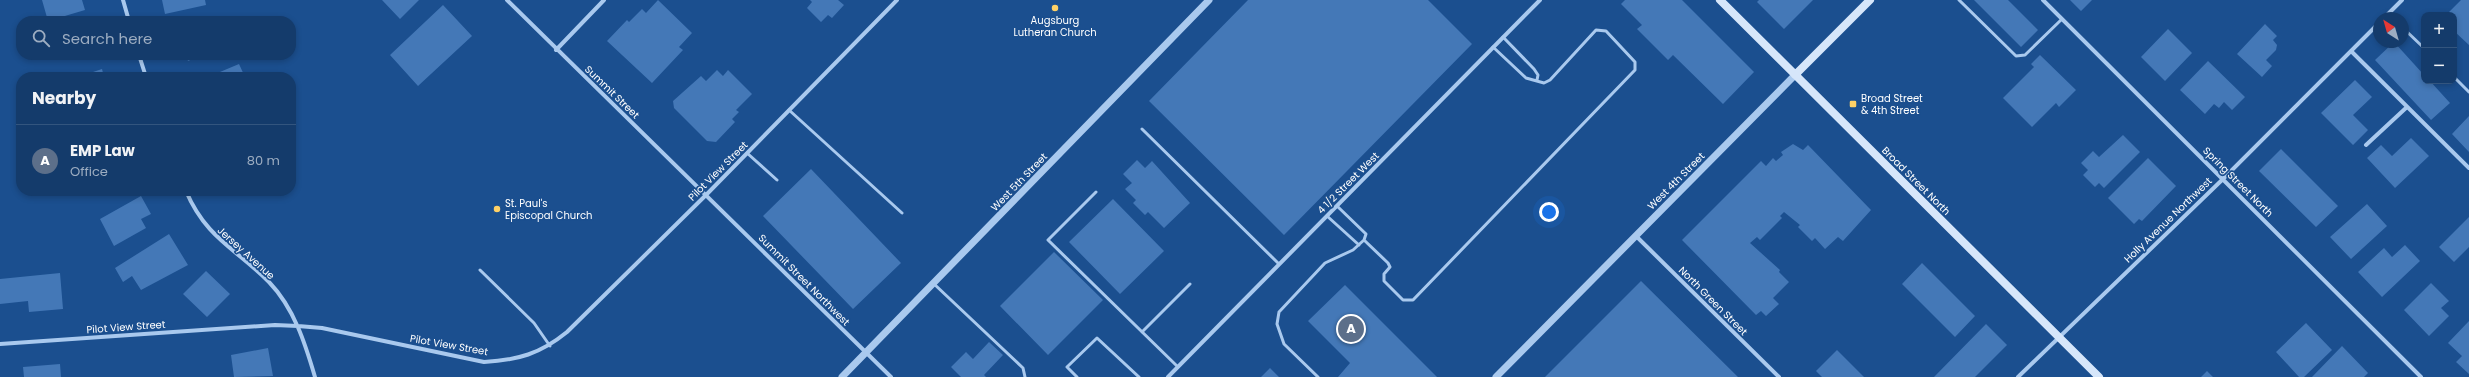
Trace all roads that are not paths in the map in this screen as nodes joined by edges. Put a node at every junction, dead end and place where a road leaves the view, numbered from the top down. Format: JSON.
{"nodes":[{"id":1,"x":123,"y":0,"type":"edge"},
{"id":2,"x":507,"y":0,"type":"edge"},
{"id":3,"x":604,"y":0,"type":"edge"},
{"id":4,"x":897,"y":0,"type":"edge"},
{"id":5,"x":1210,"y":0,"type":"edge"},
{"id":6,"x":1540,"y":0,"type":"edge"},
{"id":7,"x":1720,"y":0,"type":"edge"},
{"id":8,"x":1870,"y":0,"type":"edge"},
{"id":9,"x":1959,"y":0,"type":"edge"},
{"id":10,"x":2043,"y":0,"type":"edge"},
{"id":11,"x":2402,"y":0,"type":"edge"},
{"id":12,"x":2389,"y":12,"type":"edge"},
{"id":13,"x":128,"y":16,"type":"edge"},
{"id":14,"x":2062,"y":19,"type":"junction"},
{"id":15,"x":2373,"y":29,"type":"edge"},
{"id":16,"x":2409,"y":34,"type":"edge"},
{"id":17,"x":1503,"y":37,"type":"junction"},
{"id":18,"x":2421,"y":45,"type":"edge"},
{"id":19,"x":1493,"y":47,"type":"junction"},
{"id":20,"x":556,"y":50,"type":"junction"},
{"id":21,"x":2351,"y":51,"type":"junction"},
{"id":22,"x":141,"y":60,"type":"edge"},
{"id":23,"x":144,"y":72,"type":"edge"},
{"id":24,"x":1795,"y":75,"type":"junction"},
{"id":25,"x":1537,"y":80,"type":"junction"},
{"id":26,"x":2457,"y":80,"type":"edge"},
{"id":27,"x":2469,"y":92,"type":"edge"},
{"id":28,"x":2407,"y":107,"type":"junction"},
{"id":29,"x":789,"y":110,"type":"junction"},
{"id":30,"x":1142,"y":129,"type":"dead end"},
{"id":31,"x":2366,"y":146,"type":"dead end"},
{"id":32,"x":747,"y":153,"type":"junction"},
{"id":33,"x":2469,"y":168,"type":"edge"},
{"id":34,"x":2223,"y":179,"type":"junction"},
{"id":35,"x":777,"y":180,"type":"dead end"},
{"id":36,"x":1096,"y":192,"type":"dead end"},
{"id":37,"x":707,"y":194,"type":"junction"},
{"id":38,"x":188,"y":196,"type":"edge"},
{"id":39,"x":1337,"y":206,"type":"junction"},
{"id":40,"x":902,"y":213,"type":"dead end"},
{"id":41,"x":1327,"y":216,"type":"junction"},
{"id":42,"x":1636,"y":236,"type":"junction"},
{"id":43,"x":1364,"y":240,"type":"junction"},
{"id":44,"x":1359,"y":245,"type":"junction"},
{"id":45,"x":1279,"y":264,"type":"junction"},
{"id":46,"x":480,"y":270,"type":"dead end"},
{"id":47,"x":933,"y":284,"type":"junction"},
{"id":48,"x":1190,"y":284,"type":"dead end"},
{"id":49,"x":298,"y":326,"type":"junction"},
{"id":50,"x":1142,"y":332,"type":"junction"},
{"id":51,"x":2058,"y":336,"type":"junction"},
{"id":52,"x":0,"y":344,"type":"edge"},
{"id":53,"x":550,"y":346,"type":"junction"},
{"id":54,"x":866,"y":352,"type":"junction"},
{"id":55,"x":1178,"y":368,"type":"junction"},
{"id":56,"x":315,"y":377,"type":"edge"},
{"id":57,"x":842,"y":377,"type":"edge"},
{"id":58,"x":891,"y":377,"type":"edge"},
{"id":59,"x":1025,"y":377,"type":"edge"},
{"id":60,"x":1077,"y":377,"type":"edge"},
{"id":61,"x":1139,"y":377,"type":"edge"},
{"id":62,"x":1168,"y":377,"type":"edge"},
{"id":63,"x":1318,"y":377,"type":"edge"},
{"id":64,"x":1496,"y":377,"type":"edge"},
{"id":65,"x":1779,"y":377,"type":"edge"},
{"id":66,"x":2018,"y":377,"type":"edge"},
{"id":67,"x":2099,"y":377,"type":"edge"},
{"id":68,"x":2421,"y":377,"type":"edge"}],
"edges":[{"from":1,"to":13,"type":"street"},
{"from":2,"to":20,"type":"street","name":"Summit Street"},
{"from":3,"to":20,"type":"street"},
{"from":4,"to":29,"type":"street","name":"Pilot View Street"},
{"from":5,"to":47,"type":"street","name":"West 5th Street"},
{"from":6,"to":17,"type":"street","name":"4 1/2 Street West"},
{"from":7,"to":24,"type":"main road","name":"Broad Street North"},
{"from":8,"to":24,"type":"main road","name":"West 4th Street"},
{"from":9,"to":14,"type":"lane"},
{"from":10,"to":14,"type":"street","name":"Spring Street North"},
{"from":11,"to":12,"type":"street"},
{"from":14,"to":34,"type":"street","name":"Spring Street North"},
{"from":15,"to":21,"type":"street","name":"Holly Avenue Northwest"},
{"from":16,"to":18,"type":"lane"},
{"from":17,"to":19,"type":"street","name":"4 1/2 Street West"},
{"from":17,"to":25,"type":"lane"},
{"from":19,"to":25,"type":"lane"},
{"from":19,"to":39,"type":"street","name":"4 1/2 Street West"},
{"from":20,"to":37,"type":"street","name":"Summit Street"},
{"from":21,"to":28,"type":"street"},
{"from":21,"to":34,"type":"street","name":"Holly Avenue Northwest"},
{"from":22,"to":23,"type":"street"},
{"from":24,"to":42,"type":"street","name":"West 4th Street"},
{"from":24,"to":51,"type":"main road","name":"Broad Street North"},
{"from":25,"to":43,"type":"lane"},
{"from":26,"to":27,"type":"lane"},
{"from":28,"to":31,"type":"street"},
{"from":28,"to":33,"type":"street"},
{"from":29,"to":32,"type":"street","name":"Pilot View Street"},
{"from":29,"to":40,"type":"lane"},
{"from":30,"to":45,"type":"lane"},
{"from":32,"to":35,"type":"lane"},
{"from":32,"to":37,"type":"street","name":"Pilot View Street"},
{"from":34,"to":51,"type":"street","name":"Holly Avenue Northwest"},
{"from":34,"to":68,"type":"street","name":"Spring Street North"},
{"from":36,"to":50,"type":"lane"},
{"from":37,"to":53,"type":"street","name":"Pilot View Street"},
{"from":37,"to":54,"type":"street","name":"Summit Street Northwest"},
{"from":38,"to":49,"type":"street","name":"Jersey Avenue"},
{"from":39,"to":41,"type":"street","name":"4 1/2 Street West"},
{"from":39,"to":43,"type":"lane"},
{"from":41,"to":44,"type":"lane"},
{"from":41,"to":45,"type":"street","name":"4 1/2 Street West"},
{"from":42,"to":64,"type":"street","name":"West 4th Street"},
{"from":42,"to":65,"type":"street","name":"North Green Street"},
{"from":43,"to":44,"type":"lane"},
{"from":44,"to":63,"type":"lane"},
{"from":45,"to":55,"type":"street","name":"4 1/2 Street West"},
{"from":46,"to":53,"type":"lane"},
{"from":47,"to":54,"type":"street","name":"West 5th Street"},
{"from":47,"to":59,"type":"lane"},
{"from":48,"to":50,"type":"lane"},
{"from":49,"to":52,"type":"street","name":"Pilot View Street"},
{"from":49,"to":53,"type":"street","name":"Pilot View Street"},
{"from":49,"to":56,"type":"street","name":"Jersey Avenue"},
{"from":50,"to":55,"type":"lane"},
{"from":51,"to":66,"type":"street","name":"Holly Avenue Northwest"},
{"from":51,"to":67,"type":"main road","name":"Broad Street North"},
{"from":54,"to":57,"type":"street","name":"West 5th Street"},
{"from":54,"to":58,"type":"street","name":"Summit Street Northwest"},
{"from":55,"to":62,"type":"street","name":"4 1/2 Street West"},
{"from":60,"to":61,"type":"lane"}]}
